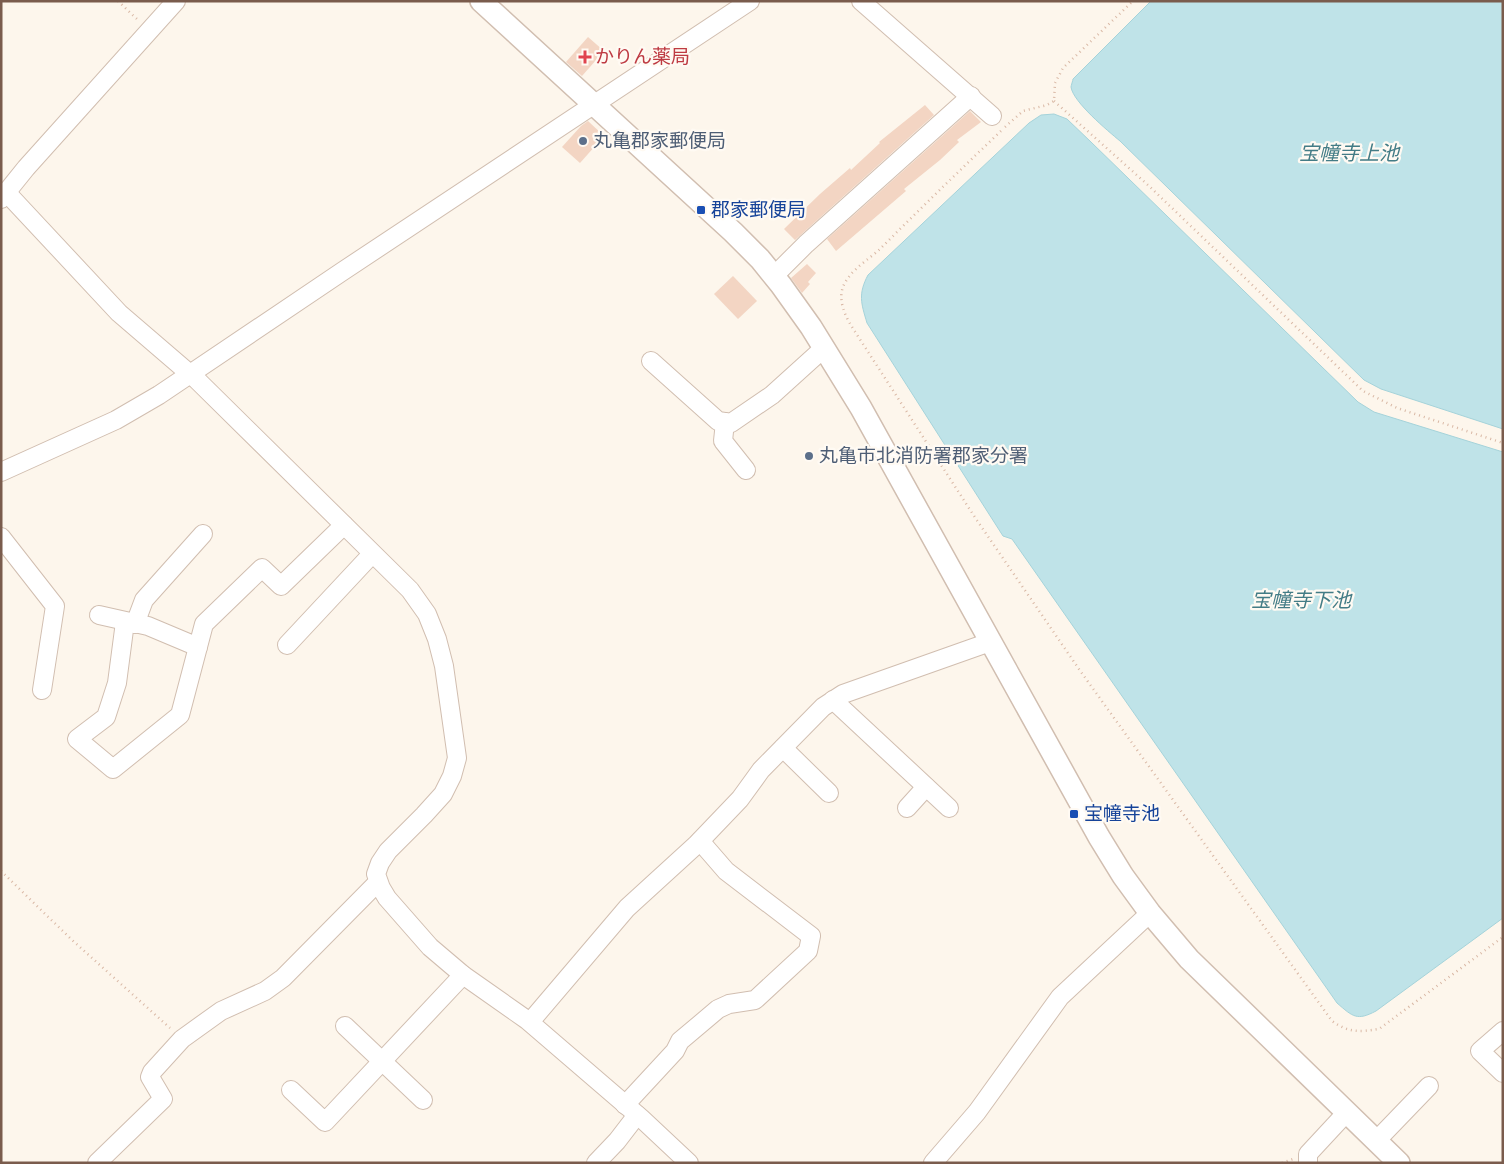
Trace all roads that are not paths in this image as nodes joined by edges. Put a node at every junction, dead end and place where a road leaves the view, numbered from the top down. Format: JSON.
{"nodes":[{"id":1,"x":176,"y":1,"type":"edge"},
{"id":2,"x":481,"y":1,"type":"edge"},
{"id":3,"x":750,"y":1,"type":"edge"},
{"id":4,"x":861,"y":1,"type":"edge"},
{"id":5,"x":970,"y":96,"type":"junction"},
{"id":6,"x":593,"y":105,"type":"junction"},
{"id":7,"x":992,"y":116,"type":"dead end"},
{"id":8,"x":4,"y":196,"type":"edge"},
{"id":9,"x":774,"y":276,"type":"junction"},
{"id":10,"x":824,"y":348,"type":"junction"},
{"id":11,"x":651,"y":361,"type":"dead end"},
{"id":12,"x":189,"y":374,"type":"junction"},
{"id":13,"x":725,"y":422,"type":"junction"},
{"id":14,"x":746,"y":470,"type":"dead end"},
{"id":15,"x":1,"y":472,"type":"edge"},
{"id":16,"x":344,"y":525,"type":"junction"},
{"id":17,"x":203,"y":534,"type":"dead end"},
{"id":18,"x":1,"y":537,"type":"edge"},
{"id":19,"x":372,"y":554,"type":"junction"},
{"id":20,"x":99,"y":615,"type":"dead end"},
{"id":21,"x":130,"y":623,"type":"junction"},
{"id":22,"x":990,"y":642,"type":"junction"},
{"id":23,"x":288,"y":645,"type":"dead end"},
{"id":24,"x":198,"y":647,"type":"junction"},
{"id":25,"x":42,"y":690,"type":"dead end"},
{"id":26,"x":833,"y":700,"type":"junction"},
{"id":27,"x":783,"y":748,"type":"junction"},
{"id":28,"x":926,"y":787,"type":"junction"},
{"id":29,"x":829,"y":793,"type":"dead end"},
{"id":30,"x":907,"y":808,"type":"dead end"},
{"id":31,"x":949,"y":808,"type":"dead end"},
{"id":32,"x":700,"y":841,"type":"junction"},
{"id":33,"x":378,"y":882,"type":"junction"},
{"id":34,"x":1150,"y":913,"type":"junction"},
{"id":35,"x":463,"y":975,"type":"junction"},
{"id":36,"x":530,"y":1022,"type":"junction"},
{"id":37,"x":345,"y":1026,"type":"dead end"},
{"id":38,"x":1503,"y":1031,"type":"edge"},
{"id":39,"x":382,"y":1061,"type":"junction"},
{"id":40,"x":1503,"y":1073,"type":"edge"},
{"id":41,"x":1429,"y":1086,"type":"dead end"},
{"id":42,"x":291,"y":1090,"type":"dead end"},
{"id":43,"x":423,"y":1100,"type":"dead end"},
{"id":44,"x":631,"y":1110,"type":"junction"},
{"id":45,"x":1347,"y":1112,"type":"junction"},
{"id":46,"x":1377,"y":1140,"type":"junction"},
{"id":47,"x":938,"y":1161,"type":"edge"},
{"id":48,"x":98,"y":1163,"type":"edge"},
{"id":49,"x":596,"y":1163,"type":"edge"},
{"id":50,"x":689,"y":1163,"type":"edge"},
{"id":51,"x":1308,"y":1163,"type":"edge"},
{"id":52,"x":1399,"y":1163,"type":"edge"}],
"edges":[{"from":1,"to":8,"type":"street"},
{"from":2,"to":6,"type":"street"},
{"from":3,"to":6,"type":"street"},
{"from":4,"to":5,"type":"street"},
{"from":5,"to":7,"type":"street"},
{"from":5,"to":9,"type":"street"},
{"from":6,"to":9,"type":"street"},
{"from":6,"to":12,"type":"street"},
{"from":8,"to":12,"type":"street"},
{"from":9,"to":10,"type":"street"},
{"from":10,"to":13,"type":"street"},
{"from":10,"to":22,"type":"street"},
{"from":11,"to":13,"type":"street"},
{"from":12,"to":15,"type":"street"},
{"from":12,"to":16,"type":"street"},
{"from":13,"to":14,"type":"street"},
{"from":16,"to":19,"type":"street"},
{"from":16,"to":24,"type":"street"},
{"from":17,"to":21,"type":"street"},
{"from":18,"to":25,"type":"street"},
{"from":19,"to":23,"type":"street"},
{"from":19,"to":33,"type":"street"},
{"from":20,"to":21,"type":"street"},
{"from":21,"to":24,"type":"street"},
{"from":21,"to":24,"type":"street"},
{"from":22,"to":26,"type":"street"},
{"from":22,"to":34,"type":"street"},
{"from":26,"to":27,"type":"street"},
{"from":26,"to":28,"type":"street"},
{"from":27,"to":29,"type":"street"},
{"from":27,"to":32,"type":"street"},
{"from":28,"to":30,"type":"street"},
{"from":28,"to":31,"type":"street"},
{"from":32,"to":36,"type":"street"},
{"from":32,"to":44,"type":"street"},
{"from":33,"to":35,"type":"street"},
{"from":33,"to":48,"type":"street"},
{"from":34,"to":45,"type":"street"},
{"from":34,"to":47,"type":"street"},
{"from":35,"to":36,"type":"street"},
{"from":35,"to":39,"type":"street"},
{"from":36,"to":44,"type":"street"},
{"from":37,"to":39,"type":"street"},
{"from":38,"to":40,"type":"street"},
{"from":39,"to":42,"type":"street"},
{"from":39,"to":43,"type":"street"},
{"from":41,"to":46,"type":"street"},
{"from":44,"to":49,"type":"street"},
{"from":44,"to":50,"type":"street"},
{"from":45,"to":46,"type":"street"},
{"from":45,"to":51,"type":"street"},
{"from":46,"to":52,"type":"street"}]}
